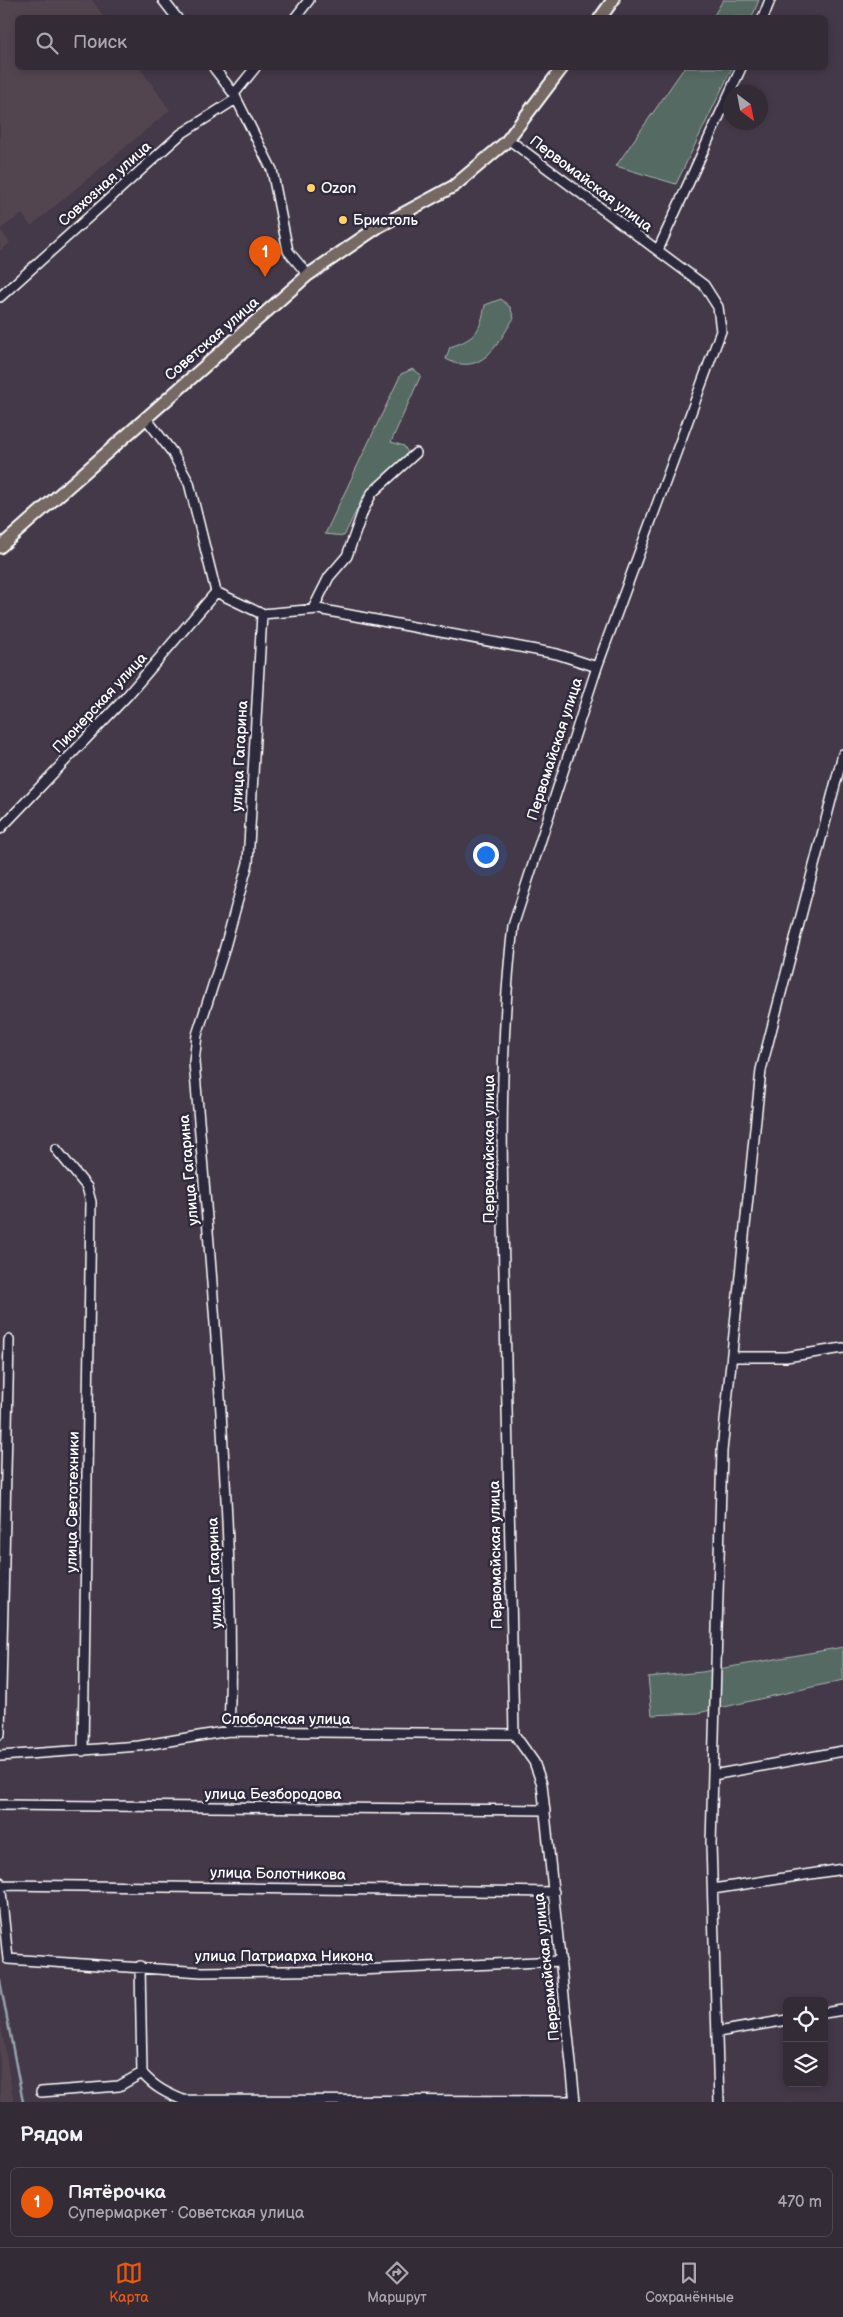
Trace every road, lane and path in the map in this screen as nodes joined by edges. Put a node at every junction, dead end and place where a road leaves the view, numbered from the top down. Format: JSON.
{"nodes":[{"id":1,"x":163,"y":0,"type":"edge"},
{"id":2,"x":309,"y":0,"type":"edge"},
{"id":3,"x":613,"y":0,"type":"edge"},
{"id":4,"x":770,"y":0,"type":"edge"},
{"id":5,"x":175,"y":15,"type":"edge"},
{"id":6,"x":297,"y":15,"type":"edge"},
{"id":7,"x":602,"y":15,"type":"edge"},
{"id":8,"x":765,"y":15,"type":"edge"},
{"id":9,"x":216,"y":70,"type":"edge"},
{"id":10,"x":254,"y":70,"type":"edge"},
{"id":11,"x":560,"y":70,"type":"edge"},
{"id":12,"x":740,"y":70,"type":"edge"},
{"id":13,"x":235,"y":96,"type":"junction"},
{"id":14,"x":508,"y":139,"type":"junction"},
{"id":15,"x":658,"y":250,"type":"junction"},
{"id":16,"x":308,"y":275,"type":"junction"},
{"id":17,"x":0,"y":297,"type":"edge"},
{"id":18,"x":144,"y":417,"type":"junction"},
{"id":19,"x":416,"y":453,"type":"dead end"},
{"id":20,"x":0,"y":547,"type":"edge"},
{"id":21,"x":216,"y":592,"type":"junction"},
{"id":22,"x":313,"y":609,"type":"junction"},
{"id":23,"x":262,"y":614,"type":"junction"},
{"id":24,"x":597,"y":667,"type":"junction"},
{"id":25,"x":843,"y":754,"type":"edge"},
{"id":26,"x":0,"y":829,"type":"edge"},
{"id":27,"x":56,"y":1149,"type":"dead end"},
{"id":28,"x":9,"y":1340,"type":"dead end"},
{"id":29,"x":843,"y":1348,"type":"edge"},
{"id":30,"x":732,"y":1357,"type":"junction"},
{"id":31,"x":229,"y":1731,"type":"junction"},
{"id":32,"x":0,"y":1734,"type":"edge"},
{"id":33,"x":514,"y":1734,"type":"junction"},
{"id":34,"x":83,"y":1751,"type":"junction"},
{"id":35,"x":843,"y":1751,"type":"edge"},
{"id":36,"x":0,"y":1756,"type":"edge"},
{"id":37,"x":713,"y":1775,"type":"junction"},
{"id":38,"x":0,"y":1805,"type":"edge"},
{"id":39,"x":545,"y":1810,"type":"junction"},
{"id":40,"x":843,"y":1869,"type":"edge"},
{"id":41,"x":1,"y":1884,"type":"edge"},
{"id":42,"x":713,"y":1889,"type":"junction"},
{"id":43,"x":554,"y":1892,"type":"junction"},
{"id":44,"x":561,"y":1961,"type":"junction"},
{"id":45,"x":140,"y":1966,"type":"junction"},
{"id":46,"x":843,"y":2010,"type":"edge"},
{"id":47,"x":828,"y":2012,"type":"edge"},
{"id":48,"x":783,"y":2021,"type":"edge"},
{"id":49,"x":718,"y":2032,"type":"junction"},
{"id":50,"x":142,"y":2073,"type":"junction"},
{"id":51,"x":41,"y":2092,"type":"dead end"},
{"id":52,"x":575,"y":2102,"type":"edge"},
{"id":53,"x":719,"y":2102,"type":"edge"}],
"edges":[{"from":1,"to":5,"type":"street"},
{"from":2,"to":6,"type":"street"},
{"from":3,"to":7,"type":"main road"},
{"from":4,"to":8,"type":"street"},
{"from":9,"to":13,"type":"street"},
{"from":10,"to":13,"type":"street","name":"Совхозная улица"},
{"from":11,"to":14,"type":"main road","name":"Советская улица"},
{"from":12,"to":15,"type":"street","name":"Первомайская улица"},
{"from":13,"to":16,"type":"street"},
{"from":13,"to":17,"type":"street","name":"Совхозная улица"},
{"from":14,"to":15,"type":"street","name":"Первомайская улица"},
{"from":14,"to":16,"type":"main road","name":"Советская улица"},
{"from":15,"to":24,"type":"street","name":"Первомайская улица"},
{"from":16,"to":18,"type":"main road","name":"Советская улица"},
{"from":18,"to":20,"type":"main road","name":"Советская улица"},
{"from":18,"to":21,"type":"street"},
{"from":19,"to":22,"type":"street"},
{"from":21,"to":23,"type":"street"},
{"from":21,"to":26,"type":"street","name":"Пионерская улица"},
{"from":22,"to":23,"type":"street"},
{"from":22,"to":24,"type":"street"},
{"from":23,"to":31,"type":"street","name":"улица Гагарина"},
{"from":24,"to":33,"type":"street","name":"Первомайская улица"},
{"from":25,"to":30,"type":"street"},
{"from":27,"to":34,"type":"street","name":"улица Светотехники"},
{"from":28,"to":32,"type":"street"},
{"from":29,"to":30,"type":"street"},
{"from":30,"to":37,"type":"street"},
{"from":31,"to":33,"type":"street","name":"Слободская улица"},
{"from":31,"to":34,"type":"street","name":"Слободская улица"},
{"from":33,"to":39,"type":"street","name":"Первомайская улица"},
{"from":34,"to":36,"type":"street","name":"Слободская улица"},
{"from":35,"to":37,"type":"street"},
{"from":37,"to":42,"type":"street"},
{"from":38,"to":39,"type":"street","name":"улица Безбородова"},
{"from":39,"to":43,"type":"street","name":"Первомайская улица"},
{"from":40,"to":42,"type":"street"},
{"from":41,"to":43,"type":"street","name":"улица Болотникова"},
{"from":41,"to":45,"type":"street","name":"улица Патриарха Никона"},
{"from":42,"to":49,"type":"street"},
{"from":43,"to":44,"type":"street","name":"Первомайская улица"},
{"from":44,"to":45,"type":"street","name":"улица Патриарха Никона"},
{"from":44,"to":52,"type":"street","name":"Первомайская улица"},
{"from":45,"to":50,"type":"street"},
{"from":46,"to":47,"type":"street"},
{"from":48,"to":49,"type":"street"},
{"from":49,"to":53,"type":"street"},
{"from":50,"to":51,"type":"street"},
{"from":50,"to":52,"type":"street"}]}
